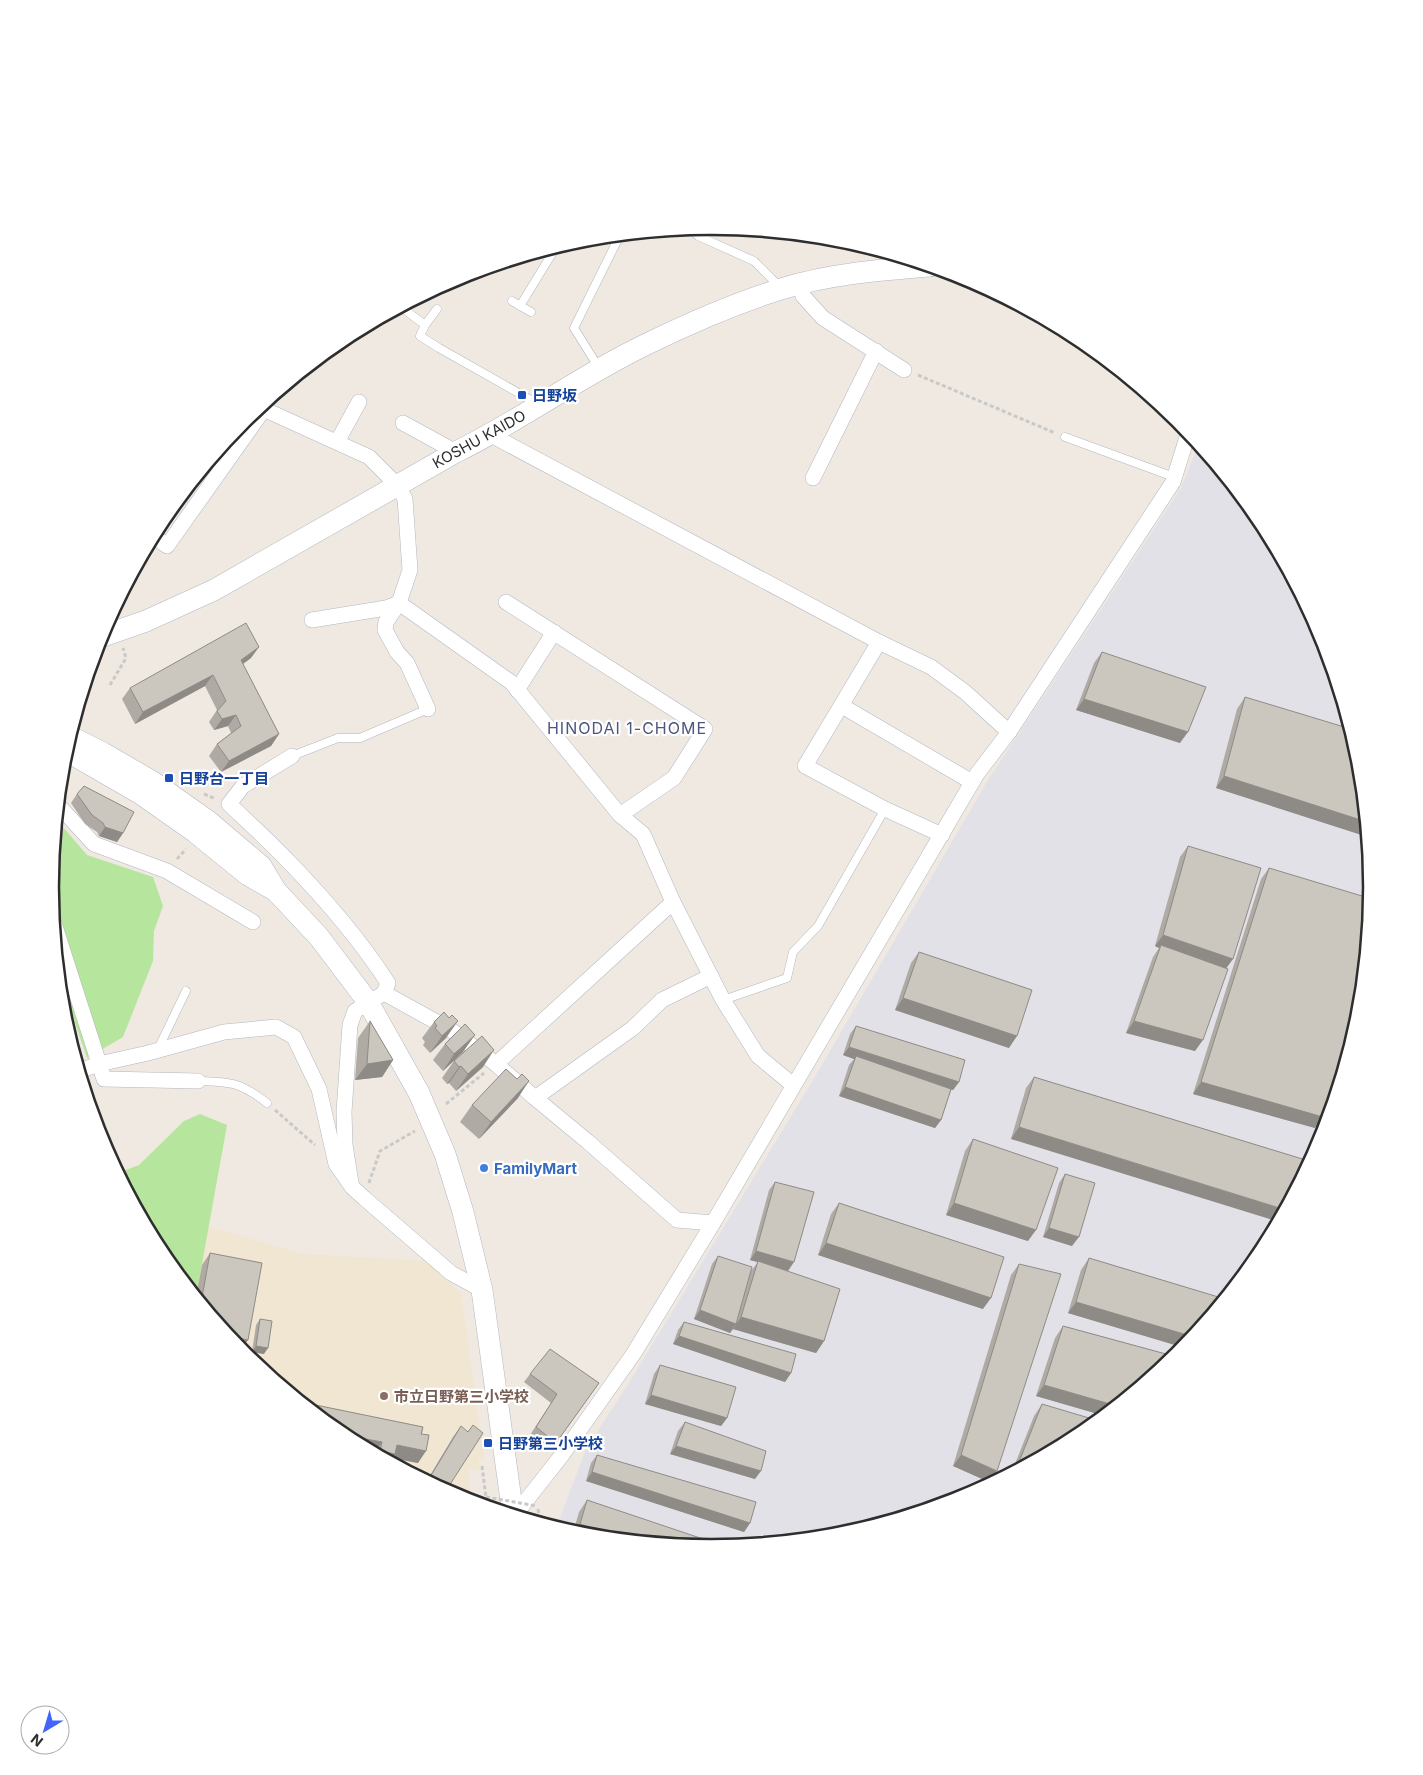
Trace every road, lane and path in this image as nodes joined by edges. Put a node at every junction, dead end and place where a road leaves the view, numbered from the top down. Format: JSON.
{"nodes":[{"id":1,"x":697,"y":235,"type":"edge"},
{"id":2,"x":617,"y":241,"type":"edge"},
{"id":3,"x":551,"y":255,"type":"edge"},
{"id":4,"x":914,"y":267,"type":"edge"},
{"id":5,"x":791,"y":286,"type":"junction"},
{"id":6,"x":512,"y":301,"type":"dead end"},
{"id":7,"x":520,"y":306,"type":"junction"},
{"id":8,"x":437,"y":309,"type":"dead end"},
{"id":9,"x":406,"y":311,"type":"edge"},
{"id":10,"x":530,"y":312,"type":"dead end"},
{"id":11,"x":425,"y":325,"type":"junction"},
{"id":12,"x":876,"y":351,"type":"junction"},
{"id":13,"x":600,"y":369,"type":"junction"},
{"id":14,"x":904,"y":370,"type":"joint"},
{"id":15,"x":359,"y":402,"type":"dead end"},
{"id":16,"x":540,"y":405,"type":"junction"},
{"id":17,"x":267,"y":410,"type":"edge"},
{"id":18,"x":403,"y":423,"type":"dead end"},
{"id":19,"x":249,"y":428,"type":"edge"},
{"id":20,"x":491,"y":435,"type":"junction"},
{"id":21,"x":1064,"y":437,"type":"joint"},
{"id":22,"x":1186,"y":440,"type":"edge"},
{"id":23,"x":337,"y":442,"type":"junction"},
{"id":24,"x":456,"y":452,"type":"junction"},
{"id":25,"x":1174,"y":477,"type":"junction"},
{"id":26,"x":813,"y":478,"type":"dead end"},
{"id":27,"x":398,"y":486,"type":"junction"},
{"id":28,"x":159,"y":540,"type":"edge"},
{"id":29,"x":506,"y":602,"type":"dead end"},
{"id":30,"x":399,"y":603,"type":"junction"},
{"id":31,"x":312,"y":620,"type":"dead end"},
{"id":32,"x":554,"y":632,"type":"junction"},
{"id":33,"x":111,"y":633,"type":"edge"},
{"id":34,"x":879,"y":642,"type":"junction"},
{"id":35,"x":123,"y":647,"type":"dead end"},
{"id":36,"x":110,"y":685,"type":"dead end"},
{"id":37,"x":517,"y":690,"type":"junction"},
{"id":38,"x":842,"y":706,"type":"junction"},
{"id":39,"x":428,"y":709,"type":"joint"},
{"id":40,"x":1009,"y":732,"type":"junction"},
{"id":41,"x":76,"y":739,"type":"edge"},
{"id":42,"x":72,"y":754,"type":"edge"},
{"id":43,"x":292,"y":756,"type":"joint"},
{"id":44,"x":972,"y":782,"type":"junction"},
{"id":45,"x":196,"y":791,"type":"dead end"},
{"id":46,"x":229,"y":804,"type":"junction"},
{"id":47,"x":884,"y":809,"type":"junction"},
{"id":48,"x":63,"y":810,"type":"edge"},
{"id":49,"x":620,"y":815,"type":"junction"},
{"id":50,"x":942,"y":834,"type":"junction"},
{"id":51,"x":192,"y":842,"type":"dead end"},
{"id":52,"x":167,"y":871,"type":"junction"},
{"id":53,"x":276,"y":891,"type":"junction"},
{"id":54,"x":672,"y":902,"type":"junction"},
{"id":55,"x":253,"y":922,"type":"dead end"},
{"id":56,"x":62,"y":947,"type":"edge"},
{"id":57,"x":711,"y":976,"type":"junction"},
{"id":58,"x":186,"y":991,"type":"dead end"},
{"id":59,"x":376,"y":997,"type":"junction"},
{"id":60,"x":723,"y":1000,"type":"junction"},
{"id":61,"x":157,"y":1050,"type":"junction"},
{"id":62,"x":99,"y":1064,"type":"junction"},
{"id":63,"x":496,"y":1064,"type":"junction"},
{"id":64,"x":85,"y":1069,"type":"edge"},
{"id":65,"x":198,"y":1081,"type":"joint"},
{"id":66,"x":793,"y":1085,"type":"junction"},
{"id":67,"x":534,"y":1098,"type":"junction"},
{"id":68,"x":267,"y":1103,"type":"joint"},
{"id":69,"x":446,"y":1104,"type":"dead end"},
{"id":70,"x":415,"y":1131,"type":"dead end"},
{"id":71,"x":336,"y":1164,"type":"junction"},
{"id":72,"x":352,"y":1187,"type":"junction"},
{"id":73,"x":364,"y":1198,"type":"junction"},
{"id":74,"x":713,"y":1223,"type":"junction"},
{"id":75,"x":482,"y":1290,"type":"junction"},
{"id":76,"x":482,"y":1466,"type":"dead end"},
{"id":77,"x":513,"y":1509,"type":"edge"},
{"id":78,"x":518,"y":1511,"type":"edge"},
{"id":79,"x":539,"y":1517,"type":"edge"}],
"edges":[{"from":1,"to":5,"type":"lane"},
{"from":2,"to":13,"type":"lane"},
{"from":3,"to":7,"type":"lane"},
{"from":4,"to":5,"type":"street","name":"KOSHU KAIDO"},
{"from":5,"to":12,"type":"street"},
{"from":5,"to":13,"type":"street","name":"KOSHU KAIDO"},
{"from":6,"to":7,"type":"lane"},
{"from":7,"to":10,"type":"lane"},
{"from":8,"to":11,"type":"lane"},
{"from":9,"to":11,"type":"lane"},
{"from":11,"to":16,"type":"lane"},
{"from":12,"to":14,"type":"street"},
{"from":12,"to":26,"type":"street"},
{"from":13,"to":16,"type":"street","name":"KOSHU KAIDO"},
{"from":14,"to":21,"type":"path"},
{"from":15,"to":23,"type":"street"},
{"from":16,"to":20,"type":"street","name":"KOSHU KAIDO"},
{"from":17,"to":23,"type":"street"},
{"from":18,"to":24,"type":"street"},
{"from":19,"to":28,"type":"street"},
{"from":20,"to":24,"type":"street","name":"KOSHU KAIDO"},
{"from":20,"to":34,"type":"street"},
{"from":21,"to":25,"type":"lane"},
{"from":22,"to":25,"type":"street"},
{"from":23,"to":27,"type":"street"},
{"from":24,"to":27,"type":"street","name":"KOSHU KAIDO"},
{"from":25,"to":40,"type":"street"},
{"from":27,"to":30,"type":"street"},
{"from":27,"to":33,"type":"street","name":"KOSHU KAIDO"},
{"from":29,"to":32,"type":"street"},
{"from":30,"to":31,"type":"street"},
{"from":30,"to":37,"type":"street"},
{"from":30,"to":39,"type":"street"},
{"from":32,"to":37,"type":"street"},
{"from":32,"to":49,"type":"street"},
{"from":34,"to":38,"type":"street"},
{"from":34,"to":40,"type":"street"},
{"from":35,"to":36,"type":"path"},
{"from":37,"to":49,"type":"street"},
{"from":38,"to":44,"type":"street"},
{"from":38,"to":47,"type":"street"},
{"from":39,"to":43,"type":"lane"},
{"from":40,"to":44,"type":"street"},
{"from":41,"to":53,"type":"street"},
{"from":42,"to":53,"type":"street"},
{"from":43,"to":46,"type":"street"},
{"from":44,"to":50,"type":"street"},
{"from":45,"to":46,"type":"path"},
{"from":46,"to":59,"type":"street"},
{"from":47,"to":50,"type":"street"},
{"from":47,"to":60,"type":"lane"},
{"from":48,"to":52,"type":"street"},
{"from":49,"to":54,"type":"street"},
{"from":50,"to":66,"type":"street"},
{"from":51,"to":52,"type":"path"},
{"from":52,"to":55,"type":"street"},
{"from":53,"to":59,"type":"street"},
{"from":54,"to":57,"type":"street"},
{"from":54,"to":63,"type":"street"},
{"from":56,"to":62,"type":"street"},
{"from":57,"to":60,"type":"street"},
{"from":57,"to":67,"type":"street"},
{"from":58,"to":61,"type":"lane"},
{"from":59,"to":63,"type":"street"},
{"from":59,"to":72,"type":"street"},
{"from":59,"to":75,"type":"street"},
{"from":60,"to":66,"type":"street"},
{"from":61,"to":62,"type":"street"},
{"from":61,"to":71,"type":"street"},
{"from":62,"to":64,"type":"street"},
{"from":62,"to":65,"type":"street"},
{"from":63,"to":67,"type":"street"},
{"from":63,"to":69,"type":"path"},
{"from":65,"to":68,"type":"lane"},
{"from":66,"to":74,"type":"street"},
{"from":67,"to":74,"type":"street"},
{"from":68,"to":71,"type":"path"},
{"from":70,"to":73,"type":"path"},
{"from":71,"to":72,"type":"street"},
{"from":72,"to":73,"type":"street"},
{"from":73,"to":75,"type":"street"},
{"from":74,"to":78,"type":"street"},
{"from":75,"to":77,"type":"street"},
{"from":76,"to":79,"type":"path","bridge":true}]}
